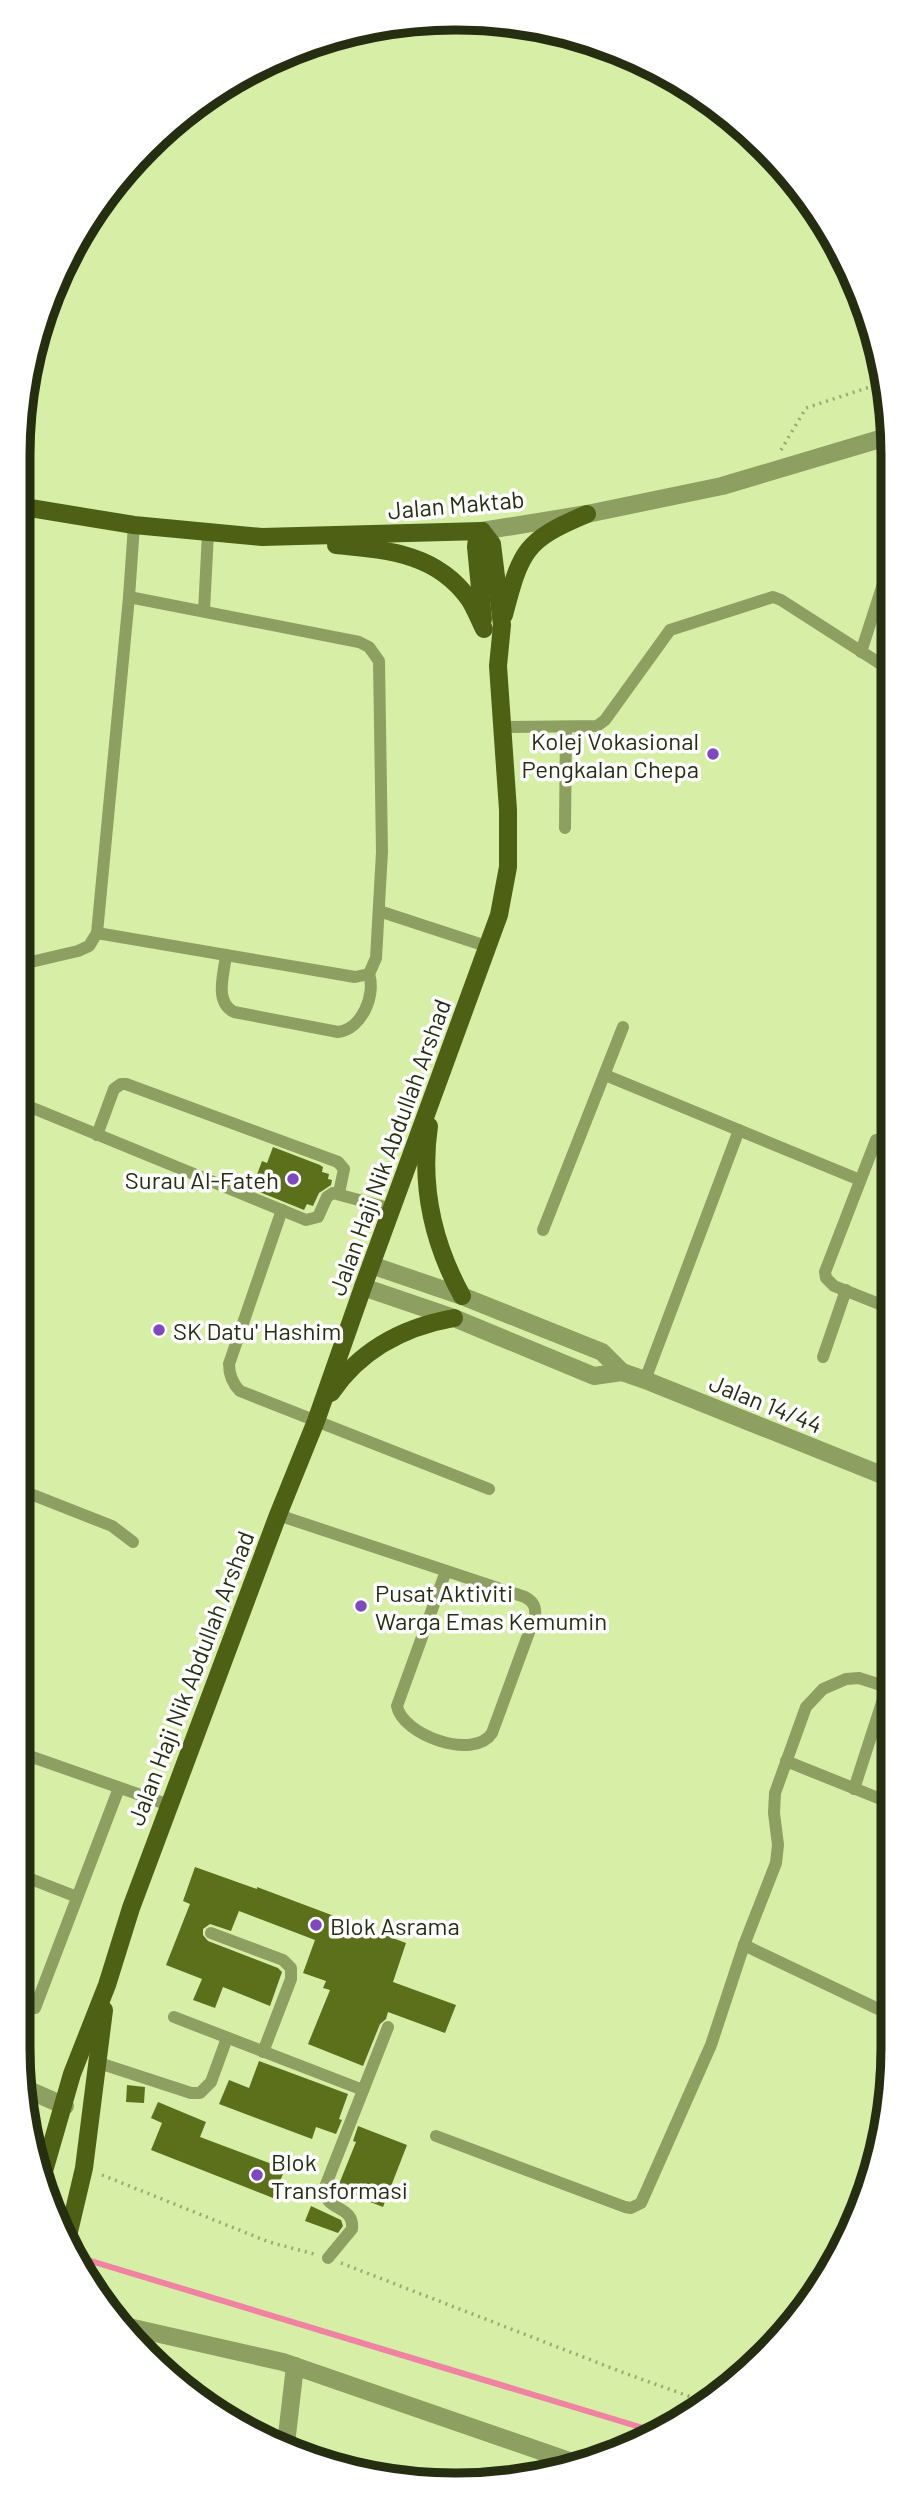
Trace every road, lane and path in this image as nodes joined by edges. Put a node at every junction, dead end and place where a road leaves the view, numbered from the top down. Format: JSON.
{"nodes":[{"id":1,"x":875,"y":385,"type":"edge"},
{"id":2,"x":880,"y":439,"type":"edge"},
{"id":3,"x":767,"y":473,"type":"junction"},
{"id":4,"x":30,"y":508,"type":"edge"},
{"id":5,"x":587,"y":514,"type":"junction"},
{"id":6,"x":134,"y":525,"type":"junction"},
{"id":7,"x":482,"y":531,"type":"junction"},
{"id":8,"x":208,"y":533,"type":"junction"},
{"id":9,"x":262,"y":537,"type":"junction"},
{"id":10,"x":881,"y":590,"type":"edge"},
{"id":11,"x":129,"y":597,"type":"junction"},
{"id":12,"x":204,"y":611,"type":"junction"},
{"id":13,"x":493,"y":627,"type":"junction"},
{"id":14,"x":861,"y":652,"type":"junction"},
{"id":15,"x":881,"y":664,"type":"edge"},
{"id":16,"x":502,"y":727,"type":"junction"},
{"id":17,"x":566,"y":727,"type":"junction"},
{"id":18,"x":565,"y":828,"type":"dead end"},
{"id":19,"x":379,"y":911,"type":"junction"},
{"id":20,"x":97,"y":933,"type":"junction"},
{"id":21,"x":489,"y":947,"type":"junction"},
{"id":22,"x":226,"y":955,"type":"junction"},
{"id":23,"x":30,"y":962,"type":"edge"},
{"id":24,"x":369,"y":974,"type":"junction"},
{"id":25,"x":623,"y":1027,"type":"dead end"},
{"id":26,"x":441,"y":1075,"type":"junction"},
{"id":27,"x":605,"y":1075,"type":"junction"},
{"id":28,"x":30,"y":1107,"type":"edge"},
{"id":29,"x":739,"y":1130,"type":"junction"},
{"id":30,"x":97,"y":1135,"type":"junction"},
{"id":31,"x":876,"y":1140,"type":"dead end"},
{"id":32,"x":860,"y":1180,"type":"junction"},
{"id":33,"x":338,"y":1193,"type":"junction"},
{"id":34,"x":391,"y":1209,"type":"junction"},
{"id":35,"x":282,"y":1210,"type":"junction"},
{"id":36,"x":542,"y":1230,"type":"dead end"},
{"id":37,"x":371,"y":1265,"type":"junction"},
{"id":38,"x":363,"y":1287,"type":"junction"},
{"id":39,"x":846,"y":1290,"type":"junction"},
{"id":40,"x":462,"y":1296,"type":"junction"},
{"id":41,"x":881,"y":1304,"type":"edge"},
{"id":42,"x":454,"y":1318,"type":"junction"},
{"id":43,"x":823,"y":1357,"type":"dead end"},
{"id":44,"x":622,"y":1373,"type":"junction"},
{"id":45,"x":645,"y":1380,"type":"junction"},
{"id":46,"x":317,"y":1421,"type":"junction"},
{"id":47,"x":881,"y":1475,"type":"edge"},
{"id":48,"x":489,"y":1489,"type":"dead end"},
{"id":49,"x":30,"y":1494,"type":"edge"},
{"id":50,"x":278,"y":1515,"type":"junction"},
{"id":51,"x":133,"y":1542,"type":"dead end"},
{"id":52,"x":446,"y":1571,"type":"junction"},
{"id":53,"x":881,"y":1686,"type":"edge"},
{"id":54,"x":881,"y":1714,"type":"edge"},
{"id":55,"x":30,"y":1756,"type":"edge"},
{"id":56,"x":786,"y":1761,"type":"junction"},
{"id":57,"x":119,"y":1788,"type":"junction"},
{"id":58,"x":854,"y":1789,"type":"junction"},
{"id":59,"x":881,"y":1799,"type":"edge"},
{"id":60,"x":169,"y":1805,"type":"junction"},
{"id":61,"x":30,"y":1879,"type":"edge"},
{"id":62,"x":77,"y":1897,"type":"junction"},
{"id":63,"x":211,"y":1933,"type":"dead end"},
{"id":64,"x":744,"y":1945,"type":"junction"},
{"id":65,"x":107,"y":1986,"type":"junction"},
{"id":66,"x":34,"y":2007,"type":"dead end"},
{"id":67,"x":881,"y":2010,"type":"edge"},
{"id":68,"x":174,"y":2017,"type":"dead end"},
{"id":69,"x":388,"y":2027,"type":"dead end"},
{"id":70,"x":227,"y":2038,"type":"junction"},
{"id":71,"x":263,"y":2052,"type":"junction"},
{"id":72,"x":99,"y":2063,"type":"junction"},
{"id":73,"x":363,"y":2090,"type":"junction"},
{"id":74,"x":32,"y":2092,"type":"edge"},
{"id":75,"x":65,"y":2106,"type":"junction"},
{"id":76,"x":436,"y":2136,"type":"dead end"},
{"id":77,"x":45,"y":2162,"type":"edge"},
{"id":78,"x":84,"y":2168,"type":"junction"},
{"id":79,"x":70,"y":2227,"type":"edge"},
{"id":80,"x":328,"y":2258,"type":"junction"},
{"id":81,"x":136,"y":2329,"type":"edge"},
{"id":82,"x":295,"y":2366,"type":"junction"},
{"id":83,"x":696,"y":2399,"type":"edge"},
{"id":84,"x":287,"y":2438,"type":"edge"},
{"id":85,"x":564,"y":2459,"type":"edge"}],
"edges":[{"from":1,"to":3,"type":"path"},
{"from":2,"to":3,"type":"street","name":"Jalan Maktab"},
{"from":3,"to":5,"type":"street","name":"Jalan Maktab"},
{"from":4,"to":6,"type":"main road","name":"Jalan Maktab"},
{"from":5,"to":7,"type":"street","name":"Jalan Maktab"},
{"from":5,"to":13,"type":"main road"},
{"from":6,"to":8,"type":"main road","name":"Jalan Maktab"},
{"from":6,"to":11,"type":"lane"},
{"from":7,"to":9,"type":"main road","name":"Jalan Maktab"},
{"from":7,"to":13,"type":"main road","name":"Jalan Haji Nik Abdullah Arshad"},
{"from":8,"to":9,"type":"main road","name":"Jalan Maktab"},
{"from":8,"to":12,"type":"lane"},
{"from":9,"to":13,"type":"main road"},
{"from":10,"to":14,"type":"lane"},
{"from":11,"to":12,"type":"lane"},
{"from":11,"to":20,"type":"lane"},
{"from":12,"to":19,"type":"lane"},
{"from":13,"to":16,"type":"main road","name":"Jalan Haji Nik Abdullah Arshad"},
{"from":14,"to":15,"type":"lane"},
{"from":14,"to":17,"type":"lane"},
{"from":16,"to":17,"type":"lane"},
{"from":16,"to":21,"type":"main road","name":"Jalan Haji Nik Abdullah Arshad"},
{"from":17,"to":18,"type":"lane"},
{"from":19,"to":21,"type":"lane"},
{"from":19,"to":24,"type":"lane"},
{"from":20,"to":22,"type":"lane"},
{"from":20,"to":23,"type":"lane"},
{"from":21,"to":26,"type":"main road","name":"Jalan Haji Nik Abdullah Arshad"},
{"from":22,"to":24,"type":"lane"},
{"from":22,"to":24,"type":"lane"},
{"from":25,"to":27,"type":"lane"},
{"from":26,"to":34,"type":"main road","name":"Jalan Haji Nik Abdullah Arshad"},
{"from":26,"to":40,"type":"main road"},
{"from":27,"to":29,"type":"lane"},
{"from":27,"to":36,"type":"lane"},
{"from":28,"to":30,"type":"lane"},
{"from":29,"to":32,"type":"lane"},
{"from":29,"to":45,"type":"lane"},
{"from":30,"to":33,"type":"lane"},
{"from":30,"to":35,"type":"lane"},
{"from":31,"to":32,"type":"lane"},
{"from":32,"to":39,"type":"lane"},
{"from":33,"to":34,"type":"lane"},
{"from":33,"to":35,"type":"lane"},
{"from":34,"to":37,"type":"main road","name":"Jalan Haji Nik Abdullah Arshad"},
{"from":35,"to":46,"type":"lane"},
{"from":37,"to":38,"type":"main road","name":"Jalan Haji Nik Abdullah Arshad"},
{"from":37,"to":40,"type":"street","name":"Jalan 14/44"},
{"from":38,"to":42,"type":"street","name":"Jalan 14/44"},
{"from":38,"to":46,"type":"main road","name":"Jalan Haji Nik Abdullah Arshad"},
{"from":39,"to":41,"type":"lane"},
{"from":39,"to":43,"type":"lane"},
{"from":40,"to":44,"type":"street","name":"Jalan 14/44"},
{"from":42,"to":44,"type":"street","name":"Jalan 14/44"},
{"from":42,"to":46,"type":"main road"},
{"from":44,"to":45,"type":"street","name":"Jalan 14/44"},
{"from":45,"to":47,"type":"street","name":"Jalan 14/44"},
{"from":46,"to":48,"type":"lane"},
{"from":46,"to":50,"type":"main road","name":"Jalan Haji Nik Abdullah Arshad"},
{"from":49,"to":51,"type":"lane"},
{"from":50,"to":52,"type":"lane"},
{"from":50,"to":60,"type":"main road","name":"Jalan Haji Nik Abdullah Arshad"},
{"from":52,"to":52,"type":"lane"},
{"from":53,"to":56,"type":"lane"},
{"from":54,"to":58,"type":"lane"},
{"from":55,"to":57,"type":"lane"},
{"from":56,"to":58,"type":"lane"},
{"from":56,"to":64,"type":"lane"},
{"from":57,"to":60,"type":"lane"},
{"from":57,"to":62,"type":"lane"},
{"from":58,"to":59,"type":"lane"},
{"from":60,"to":65,"type":"main road","name":"Jalan Haji Nik Abdullah Arshad"},
{"from":61,"to":62,"type":"lane"},
{"from":62,"to":66,"type":"lane"},
{"from":63,"to":71,"type":"lane"},
{"from":64,"to":67,"type":"lane"},
{"from":64,"to":76,"type":"lane"},
{"from":65,"to":72,"type":"main road","name":"Jalan Haji Nik Abdullah Arshad"},
{"from":65,"to":75,"type":"main road","name":"Jalan Haji Nik Abdullah Arshad"},
{"from":68,"to":70,"type":"lane"},
{"from":69,"to":73,"type":"lane"},
{"from":70,"to":71,"type":"lane"},
{"from":70,"to":72,"type":"lane"},
{"from":71,"to":73,"type":"lane"},
{"from":72,"to":78,"type":"main road","name":"Jalan Haji Nik Abdullah Arshad"},
{"from":73,"to":80,"type":"lane"},
{"from":74,"to":75,"type":"street"},
{"from":75,"to":77,"type":"main road","name":"Jalan Haji Nik Abdullah Arshad"},
{"from":78,"to":79,"type":"main road","name":"Jalan Haji Nik Abdullah Arshad"},
{"from":78,"to":80,"type":"path"},
{"from":80,"to":83,"type":"path"},
{"from":81,"to":82,"type":"street"},
{"from":82,"to":84,"type":"street"},
{"from":82,"to":85,"type":"street"}]}
